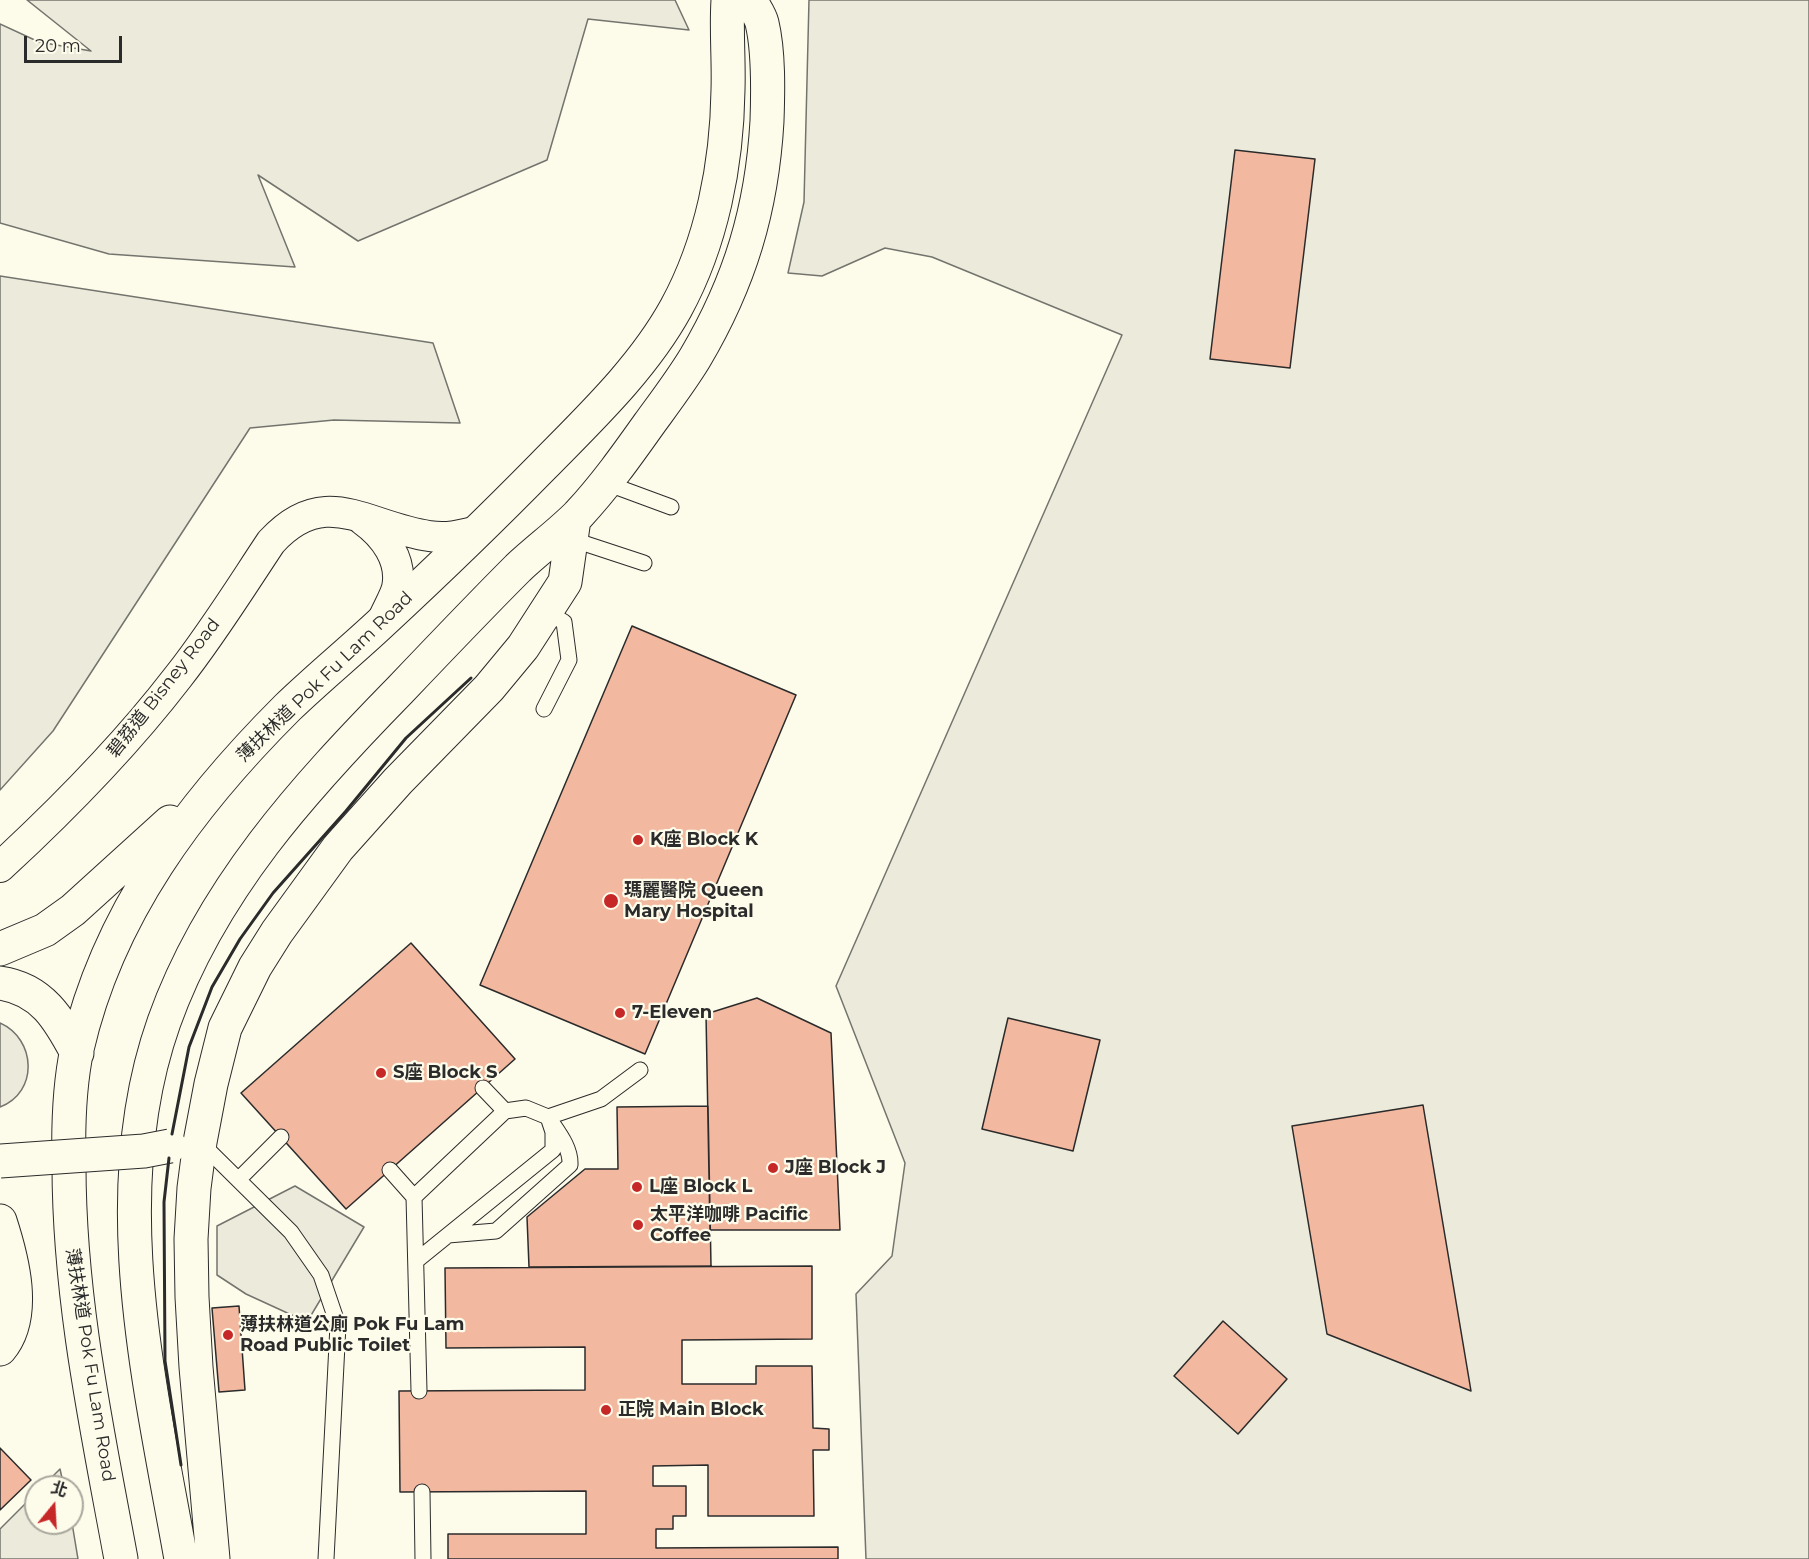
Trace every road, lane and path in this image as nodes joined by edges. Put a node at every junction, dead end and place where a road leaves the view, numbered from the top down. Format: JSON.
{"nodes":[{"id":1,"x":728,"y":0,"type":"edge"},
{"id":2,"x":750,"y":0,"type":"edge"},
{"id":3,"x":606,"y":483,"type":"junction"},
{"id":4,"x":671,"y":507,"type":"dead end"},
{"id":5,"x":358,"y":517,"type":"junction"},
{"id":6,"x":573,"y":529,"type":"junction"},
{"id":7,"x":479,"y":531,"type":"junction"},
{"id":8,"x":644,"y":563,"type":"dead end"},
{"id":9,"x":547,"y":612,"type":"junction"},
{"id":10,"x":382,"y":622,"type":"junction"},
{"id":11,"x":544,"y":709,"type":"dead end"},
{"id":12,"x":236,"y":762,"type":"junction"},
{"id":13,"x":0,"y":867,"type":"edge"},
{"id":14,"x":0,"y":949,"type":"edge"},
{"id":15,"x":0,"y":982,"type":"edge"},
{"id":16,"x":75,"y":1063,"type":"junction"},
{"id":17,"x":640,"y":1070,"type":"dead end"},
{"id":18,"x":483,"y":1088,"type":"dead end"},
{"id":19,"x":505,"y":1112,"type":"junction"},
{"id":20,"x":548,"y":1117,"type":"junction"},
{"id":21,"x":281,"y":1137,"type":"dead end"},
{"id":22,"x":185,"y":1144,"type":"junction"},
{"id":23,"x":0,"y":1161,"type":"edge"},
{"id":24,"x":390,"y":1170,"type":"dead end"},
{"id":25,"x":239,"y":1179,"type":"junction"},
{"id":26,"x":414,"y":1197,"type":"junction"},
{"id":27,"x":0,"y":1221,"type":"edge"},
{"id":28,"x":448,"y":1235,"type":"junction"},
{"id":29,"x":416,"y":1261,"type":"junction"},
{"id":30,"x":0,"y":1349,"type":"edge"},
{"id":31,"x":419,"y":1391,"type":"dead end"},
{"id":32,"x":422,"y":1492,"type":"dead end"},
{"id":33,"x":122,"y":1559,"type":"edge"},
{"id":34,"x":182,"y":1559,"type":"edge"},
{"id":35,"x":213,"y":1559,"type":"edge"},
{"id":36,"x":326,"y":1559,"type":"edge"},
{"id":37,"x":423,"y":1559,"type":"edge"}],
"edges":[{"from":1,"to":7,"type":"main road","name":"薄扶林道 Pok Fu Lam Road"},
{"from":2,"to":3,"type":"main road"},
{"from":3,"to":4,"type":"lane"},
{"from":3,"to":6,"type":"main road"},
{"from":5,"to":7,"type":"street","name":"碧荔道 Bisney Road"},
{"from":5,"to":10,"type":"street"},
{"from":5,"to":13,"type":"street","name":"碧荔道 Bisney Road"},
{"from":6,"to":8,"type":"lane"},
{"from":6,"to":9,"type":"main road"},
{"from":6,"to":34,"type":"main road"},
{"from":7,"to":10,"type":"main road","name":"薄扶林道 Pok Fu Lam Road"},
{"from":9,"to":11,"type":"lane"},
{"from":9,"to":22,"type":"main road"},
{"from":10,"to":12,"type":"main road","name":"薄扶林道 Pok Fu Lam Road"},
{"from":12,"to":14,"type":"main road"},
{"from":12,"to":16,"type":"main road","name":"薄扶林道 Pok Fu Lam Road"},
{"from":15,"to":16,"type":"main road"},
{"from":16,"to":33,"type":"main road","name":"薄扶林道 Pok Fu Lam Road"},
{"from":17,"to":20,"type":"lane"},
{"from":18,"to":19,"type":"lane"},
{"from":19,"to":20,"type":"lane"},
{"from":19,"to":26,"type":"lane"},
{"from":20,"to":28,"type":"lane"},
{"from":20,"to":28,"type":"lane"},
{"from":21,"to":25,"type":"lane"},
{"from":22,"to":23,"type":"main road","bridge":true},
{"from":22,"to":25,"type":"lane"},
{"from":22,"to":35,"type":"main road"},
{"from":24,"to":26,"type":"lane"},
{"from":25,"to":36,"type":"lane"},
{"from":26,"to":29,"type":"lane"},
{"from":27,"to":30,"type":"main road"},
{"from":28,"to":29,"type":"lane"},
{"from":29,"to":31,"type":"lane"},
{"from":32,"to":37,"type":"lane"}]}
